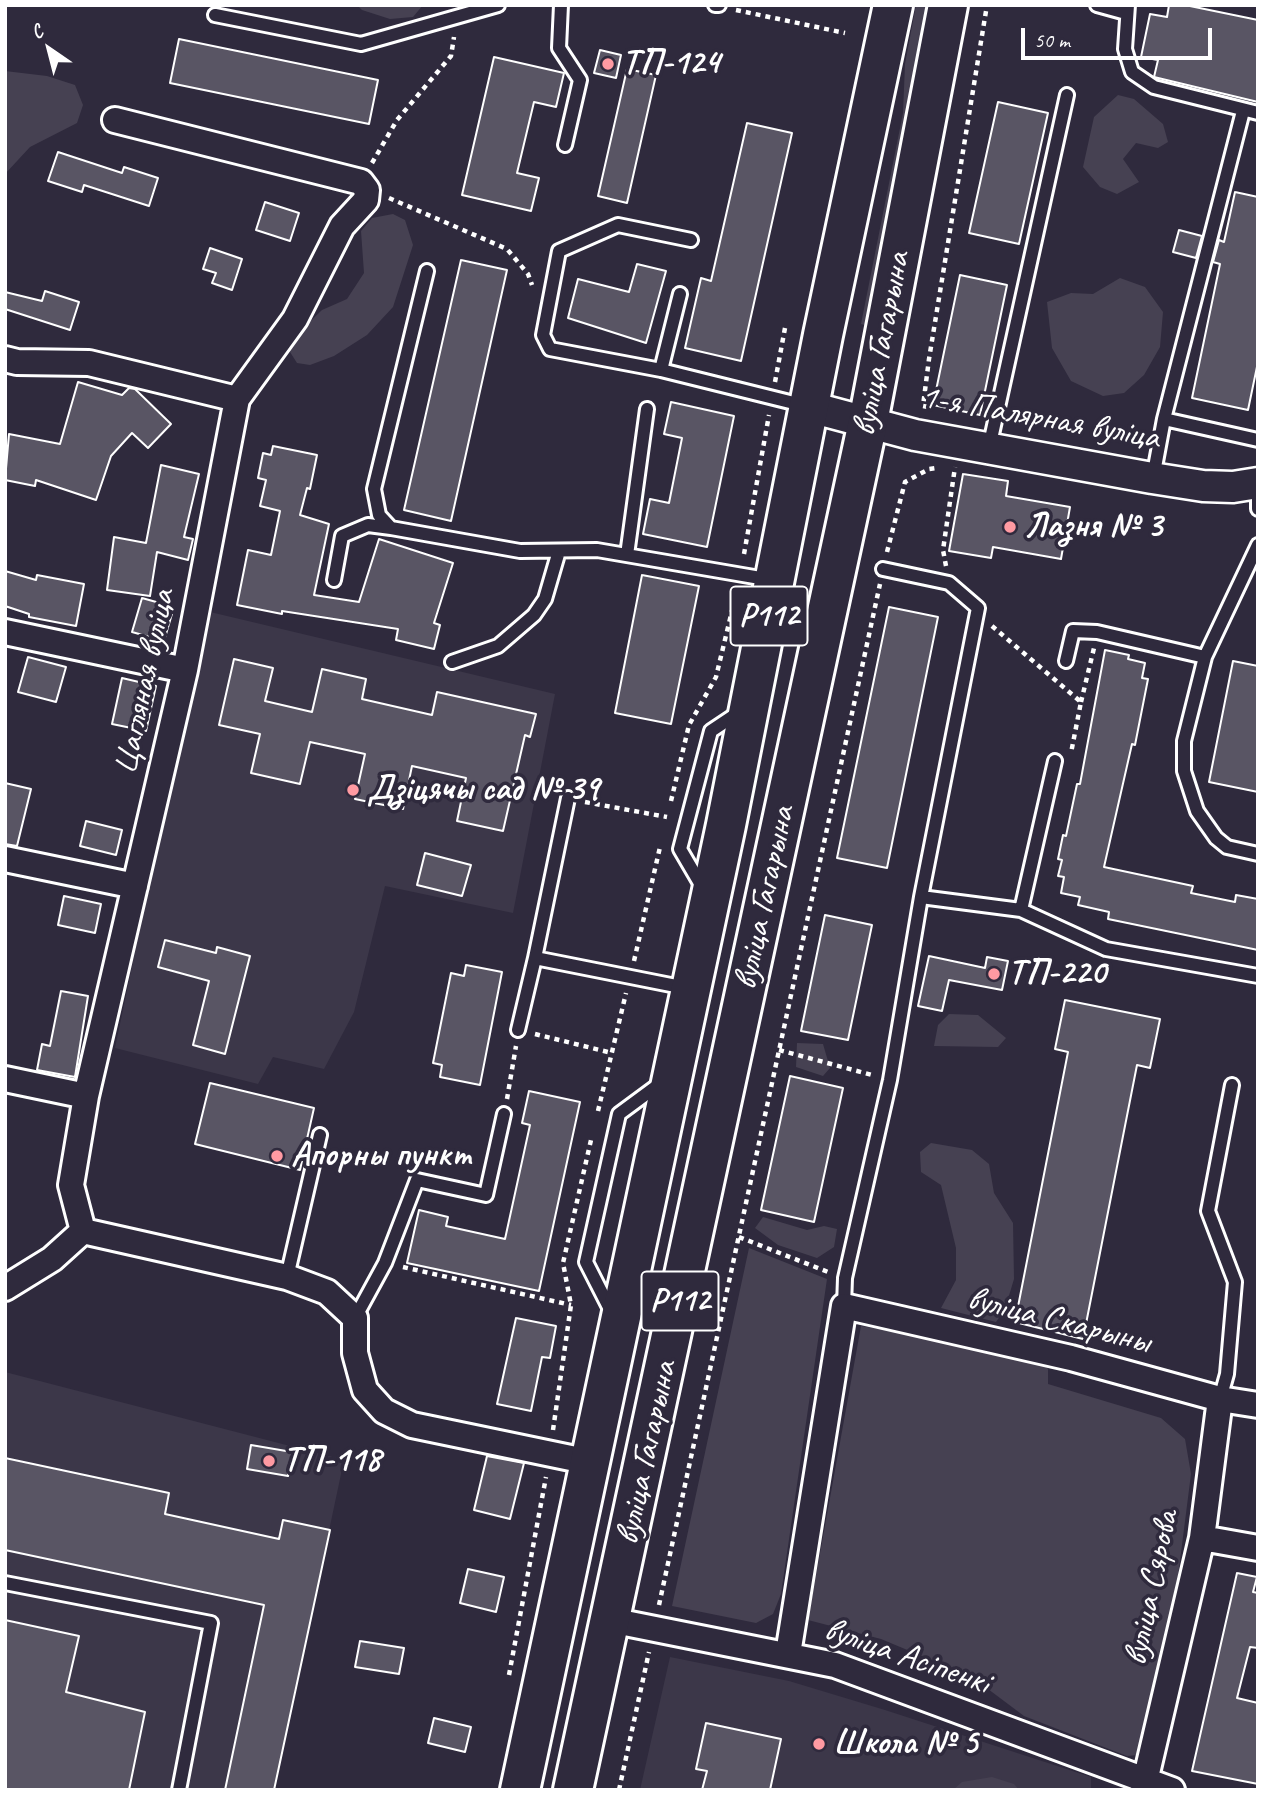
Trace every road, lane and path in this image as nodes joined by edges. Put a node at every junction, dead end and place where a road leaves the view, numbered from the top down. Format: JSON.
{"nodes":[{"id":1,"x":498,"y":5,"type":"edge"},
{"id":2,"x":561,"y":5,"type":"edge"},
{"id":3,"x":717,"y":5,"type":"edge"},
{"id":4,"x":893,"y":5,"type":"edge"},
{"id":5,"x":948,"y":5,"type":"edge"},
{"id":6,"x":987,"y":5,"type":"edge"},
{"id":7,"x":1097,"y":5,"type":"edge"},
{"id":8,"x":1127,"y":9,"type":"edge"},
{"id":9,"x":215,"y":15,"type":"dead end"},
{"id":10,"x":456,"y":18,"type":"junction"},
{"id":11,"x":845,"y":33,"type":"dead end"},
{"id":12,"x":1067,"y":95,"type":"dead end"},
{"id":13,"x":1243,"y":111,"type":"junction"},
{"id":14,"x":1258,"y":113,"type":"edge"},
{"id":15,"x":115,"y":120,"type":"dead end"},
{"id":16,"x":565,"y":145,"type":"dead end"},
{"id":17,"x":364,"y":186,"type":"junction"},
{"id":18,"x":691,"y":240,"type":"dead end"},
{"id":19,"x":426,"y":271,"type":"dead end"},
{"id":20,"x":680,"y":294,"type":"dead end"},
{"id":21,"x":545,"y":315,"type":"junction"},
{"id":22,"x":785,"y":328,"type":"dead end"},
{"id":23,"x":5,"y":359,"type":"edge"},
{"id":24,"x":661,"y":370,"type":"junction"},
{"id":25,"x":237,"y":398,"type":"junction"},
{"id":26,"x":772,"y":399,"type":"junction"},
{"id":27,"x":923,"y":406,"type":"dead end"},
{"id":28,"x":810,"y":407,"type":"junction"},
{"id":29,"x":647,"y":409,"type":"dead end"},
{"id":30,"x":1164,"y":419,"type":"junction"},
{"id":31,"x":868,"y":422,"type":"junction"},
{"id":32,"x":1258,"y":440,"type":"edge"},
{"id":33,"x":989,"y":448,"type":"junction"},
{"id":34,"x":956,"y":466,"type":"dead end"},
{"id":35,"x":1153,"y":478,"type":"junction"},
{"id":36,"x":905,"y":482,"type":"dead end"},
{"id":37,"x":1258,"y":483,"type":"edge"},
{"id":38,"x":1258,"y":509,"type":"edge"},
{"id":39,"x":391,"y":528,"type":"junction"},
{"id":40,"x":1258,"y":545,"type":"edge"},
{"id":41,"x":559,"y":551,"type":"junction"},
{"id":42,"x":627,"y":555,"type":"junction"},
{"id":43,"x":883,"y":569,"type":"junction"},
{"id":44,"x":758,"y":577,"type":"junction"},
{"id":45,"x":334,"y":580,"type":"dead end"},
{"id":46,"x":949,"y":583,"type":"junction"},
{"id":47,"x":989,"y":623,"type":"dead end"},
{"id":48,"x":5,"y":632,"type":"edge"},
{"id":49,"x":1097,"y":632,"type":"junction"},
{"id":50,"x":1205,"y":657,"type":"junction"},
{"id":51,"x":1066,"y":661,"type":"dead end"},
{"id":52,"x":452,"y":662,"type":"dead end"},
{"id":53,"x":1035,"y":662,"type":"dead end"},
{"id":54,"x":185,"y":670,"type":"junction"},
{"id":55,"x":1082,"y":702,"type":"dead end"},
{"id":56,"x":1055,"y":761,"type":"dead end"},
{"id":57,"x":568,"y":798,"type":"joint"},
{"id":58,"x":667,"y":817,"type":"junction"},
{"id":59,"x":664,"y":830,"type":"dead end"},
{"id":60,"x":661,"y":843,"type":"dead end"},
{"id":61,"x":1258,"y":854,"type":"edge"},
{"id":62,"x":5,"y":859,"type":"edge"},
{"id":63,"x":135,"y":886,"type":"junction"},
{"id":64,"x":921,"y":897,"type":"junction"},
{"id":65,"x":1021,"y":910,"type":"junction"},
{"id":66,"x":535,"y":958,"type":"junction"},
{"id":67,"x":631,"y":975,"type":"junction"},
{"id":68,"x":1258,"y":976,"type":"edge"},
{"id":69,"x":690,"y":989,"type":"junction"},
{"id":70,"x":518,"y":1030,"type":"junction"},
{"id":71,"x":779,"y":1050,"type":"junction"},
{"id":72,"x":612,"y":1053,"type":"junction"},
{"id":73,"x":670,"y":1077,"type":"junction"},
{"id":74,"x":5,"y":1079,"type":"edge"},
{"id":75,"x":890,"y":1080,"type":"junction"},
{"id":76,"x":1232,"y":1085,"type":"dead end"},
{"id":77,"x":86,"y":1096,"type":"junction"},
{"id":78,"x":505,"y":1114,"type":"joint"},
{"id":79,"x":596,"y":1119,"type":"dead end"},
{"id":80,"x":593,"y":1132,"type":"dead end"},
{"id":81,"x":320,"y":1135,"type":"dead end"},
{"id":82,"x":657,"y":1146,"type":"junction"},
{"id":83,"x":712,"y":1156,"type":"junction"},
{"id":84,"x":83,"y":1231,"type":"junction"},
{"id":85,"x":739,"y":1237,"type":"junction"},
{"id":86,"x":385,"y":1263,"type":"junction"},
{"id":87,"x":287,"y":1277,"type":"junction"},
{"id":88,"x":845,"y":1278,"type":"junction"},
{"id":89,"x":5,"y":1288,"type":"edge"},
{"id":90,"x":571,"y":1305,"type":"junction"},
{"id":91,"x":844,"y":1306,"type":"junction"},
{"id":92,"x":355,"y":1318,"type":"junction"},
{"id":93,"x":618,"y":1324,"type":"junction"},
{"id":94,"x":1220,"y":1399,"type":"junction"},
{"id":95,"x":1258,"y":1405,"type":"edge"},
{"id":96,"x":549,"y":1456,"type":"junction"},
{"id":97,"x":590,"y":1462,"type":"junction"},
{"id":98,"x":1202,"y":1538,"type":"junction"},
{"id":99,"x":1258,"y":1548,"type":"edge"},
{"id":100,"x":5,"y":1583,"type":"edge"},
{"id":101,"x":610,"y":1620,"type":"junction"},
{"id":102,"x":654,"y":1628,"type":"junction"},
{"id":103,"x":788,"y":1654,"type":"junction"},
{"id":104,"x":508,"y":1683,"type":"dead end"},
{"id":105,"x":1144,"y":1785,"type":"edge"},
{"id":106,"x":179,"y":1790,"type":"edge"},
{"id":107,"x":520,"y":1790,"type":"edge"},
{"id":108,"x":573,"y":1790,"type":"edge"},
{"id":109,"x":620,"y":1790,"type":"edge"},
{"id":110,"x":1172,"y":1790,"type":"edge"}],
"edges":[{"from":1,"to":10,"type":"lane"},
{"from":2,"to":16,"type":"lane"},
{"from":3,"to":11,"type":"path"},
{"from":4,"to":28,"type":"main road","name":"вуліца Гагарына","number":"Р112"},
{"from":5,"to":31,"type":"main road","name":"вуліца Гагарына","number":"Р112"},
{"from":6,"to":27,"type":"path"},
{"from":7,"to":8,"type":"lane"},
{"from":8,"to":13,"type":"lane"},
{"from":9,"to":10,"type":"lane"},
{"from":10,"to":17,"type":"path"},
{"from":12,"to":33,"type":"lane"},
{"from":13,"to":14,"type":"lane"},
{"from":13,"to":30,"type":"lane"},
{"from":15,"to":17,"type":"street"},
{"from":17,"to":21,"type":"path"},
{"from":17,"to":25,"type":"street","name":"Цагляная вуліца"},
{"from":18,"to":21,"type":"lane"},
{"from":19,"to":39,"type":"lane"},
{"from":20,"to":24,"type":"lane"},
{"from":21,"to":24,"type":"lane"},
{"from":22,"to":26,"type":"path"},
{"from":23,"to":25,"type":"street"},
{"from":24,"to":26,"type":"lane"},
{"from":25,"to":54,"type":"street","name":"Цагляная вуліца"},
{"from":26,"to":28,"type":"lane"},
{"from":26,"to":44,"type":"path"},
{"from":28,"to":31,"type":"street","name":"1-я Палярная вуліца"},
{"from":28,"to":44,"type":"main road","name":"вуліца Гагарына","number":"Р112"},
{"from":29,"to":42,"type":"lane"},
{"from":30,"to":32,"type":"lane"},
{"from":30,"to":35,"type":"lane"},
{"from":31,"to":33,"type":"street","name":"1-я Палярная вуліца"},
{"from":31,"to":83,"type":"main road","name":"вуліца Гагарына","number":"Р112"},
{"from":33,"to":35,"type":"street","name":"1-я Палярная вуліца"},
{"from":34,"to":46,"type":"path"},
{"from":35,"to":37,"type":"street","name":"1-я Палярная вуліца"},
{"from":36,"to":43,"type":"path"},
{"from":37,"to":38,"type":"lane"},
{"from":39,"to":41,"type":"lane"},
{"from":39,"to":45,"type":"lane"},
{"from":40,"to":50,"type":"lane"},
{"from":41,"to":42,"type":"lane"},
{"from":41,"to":52,"type":"lane"},
{"from":42,"to":44,"type":"lane"},
{"from":43,"to":46,"type":"lane"},
{"from":43,"to":71,"type":"path"},
{"from":44,"to":58,"type":"path"},
{"from":44,"to":69,"type":"main road","name":"вуліца Гагарына","number":"Р112"},
{"from":46,"to":64,"type":"lane"},
{"from":47,"to":53,"type":"path"},
{"from":48,"to":54,"type":"street"},
{"from":49,"to":50,"type":"lane"},
{"from":49,"to":51,"type":"lane"},
{"from":49,"to":55,"type":"path"},
{"from":50,"to":61,"type":"lane"},
{"from":54,"to":63,"type":"street","name":"Цагляная вуліца"},
{"from":56,"to":65,"type":"lane"},
{"from":57,"to":58,"type":"path"},
{"from":57,"to":66,"type":"lane"},
{"from":58,"to":59,"type":"path"},
{"from":60,"to":67,"type":"path"},
{"from":62,"to":63,"type":"street"},
{"from":63,"to":77,"type":"street","name":"Цагляная вуліца"},
{"from":64,"to":65,"type":"lane"},
{"from":64,"to":75,"type":"lane"},
{"from":65,"to":68,"type":"lane"},
{"from":66,"to":67,"type":"lane"},
{"from":66,"to":70,"type":"lane"},
{"from":67,"to":69,"type":"lane"},
{"from":67,"to":72,"type":"path"},
{"from":69,"to":73,"type":"main road","name":"вуліца Гагарына","number":"Р112"},
{"from":70,"to":72,"type":"path"},
{"from":70,"to":78,"type":"path"},
{"from":71,"to":75,"type":"path"},
{"from":71,"to":85,"type":"path"},
{"from":72,"to":79,"type":"path"},
{"from":73,"to":82,"type":"main road","name":"вуліца Гагарына","number":"Р112"},
{"from":73,"to":93,"type":"lane"},
{"from":74,"to":77,"type":"street"},
{"from":75,"to":88,"type":"lane"},
{"from":76,"to":94,"type":"lane"},
{"from":77,"to":84,"type":"street","name":"Цагляная вуліца"},
{"from":78,"to":86,"type":"lane"},
{"from":80,"to":90,"type":"path"},
{"from":81,"to":87,"type":"lane"},
{"from":82,"to":83,"type":"main road"},
{"from":82,"to":93,"type":"main road","name":"вуліца Гагарына","number":"Р112"},
{"from":83,"to":101,"type":"main road","name":"вуліца Гагарына","number":"Р112"},
{"from":84,"to":87,"type":"street"},
{"from":84,"to":89,"type":"street"},
{"from":85,"to":88,"type":"path"},
{"from":85,"to":102,"type":"path"},
{"from":86,"to":90,"type":"path"},
{"from":86,"to":92,"type":"lane"},
{"from":87,"to":92,"type":"street"},
{"from":88,"to":91,"type":"lane"},
{"from":90,"to":96,"type":"path"},
{"from":91,"to":94,"type":"street","name":"вуліца Скарыны"},
{"from":91,"to":103,"type":"street"},
{"from":92,"to":96,"type":"street"},
{"from":93,"to":97,"type":"main road","name":"вуліца Гагарына","number":"Р112"},
{"from":94,"to":95,"type":"street","name":"вуліца Скарыны"},
{"from":94,"to":98,"type":"street","name":"вуліца Сярова"},
{"from":96,"to":97,"type":"street"},
{"from":96,"to":104,"type":"path"},
{"from":97,"to":107,"type":"main road","name":"вуліца Гагарына","number":"Р112"},
{"from":98,"to":99,"type":"street"},
{"from":98,"to":105,"type":"street","name":"вуліца Сярова"},
{"from":100,"to":106,"type":"lane"},
{"from":101,"to":102,"type":"street","name":"вуліца Асіпенкі"},
{"from":101,"to":108,"type":"main road","name":"вуліца Гагарына","number":"Р112"},
{"from":102,"to":103,"type":"street","name":"вуліца Асіпенкі"},
{"from":102,"to":109,"type":"path"},
{"from":103,"to":105,"type":"street","name":"вуліца Асіпенкі"},
{"from":105,"to":110,"type":"street","name":"вуліца Асіпенкі"}]}
